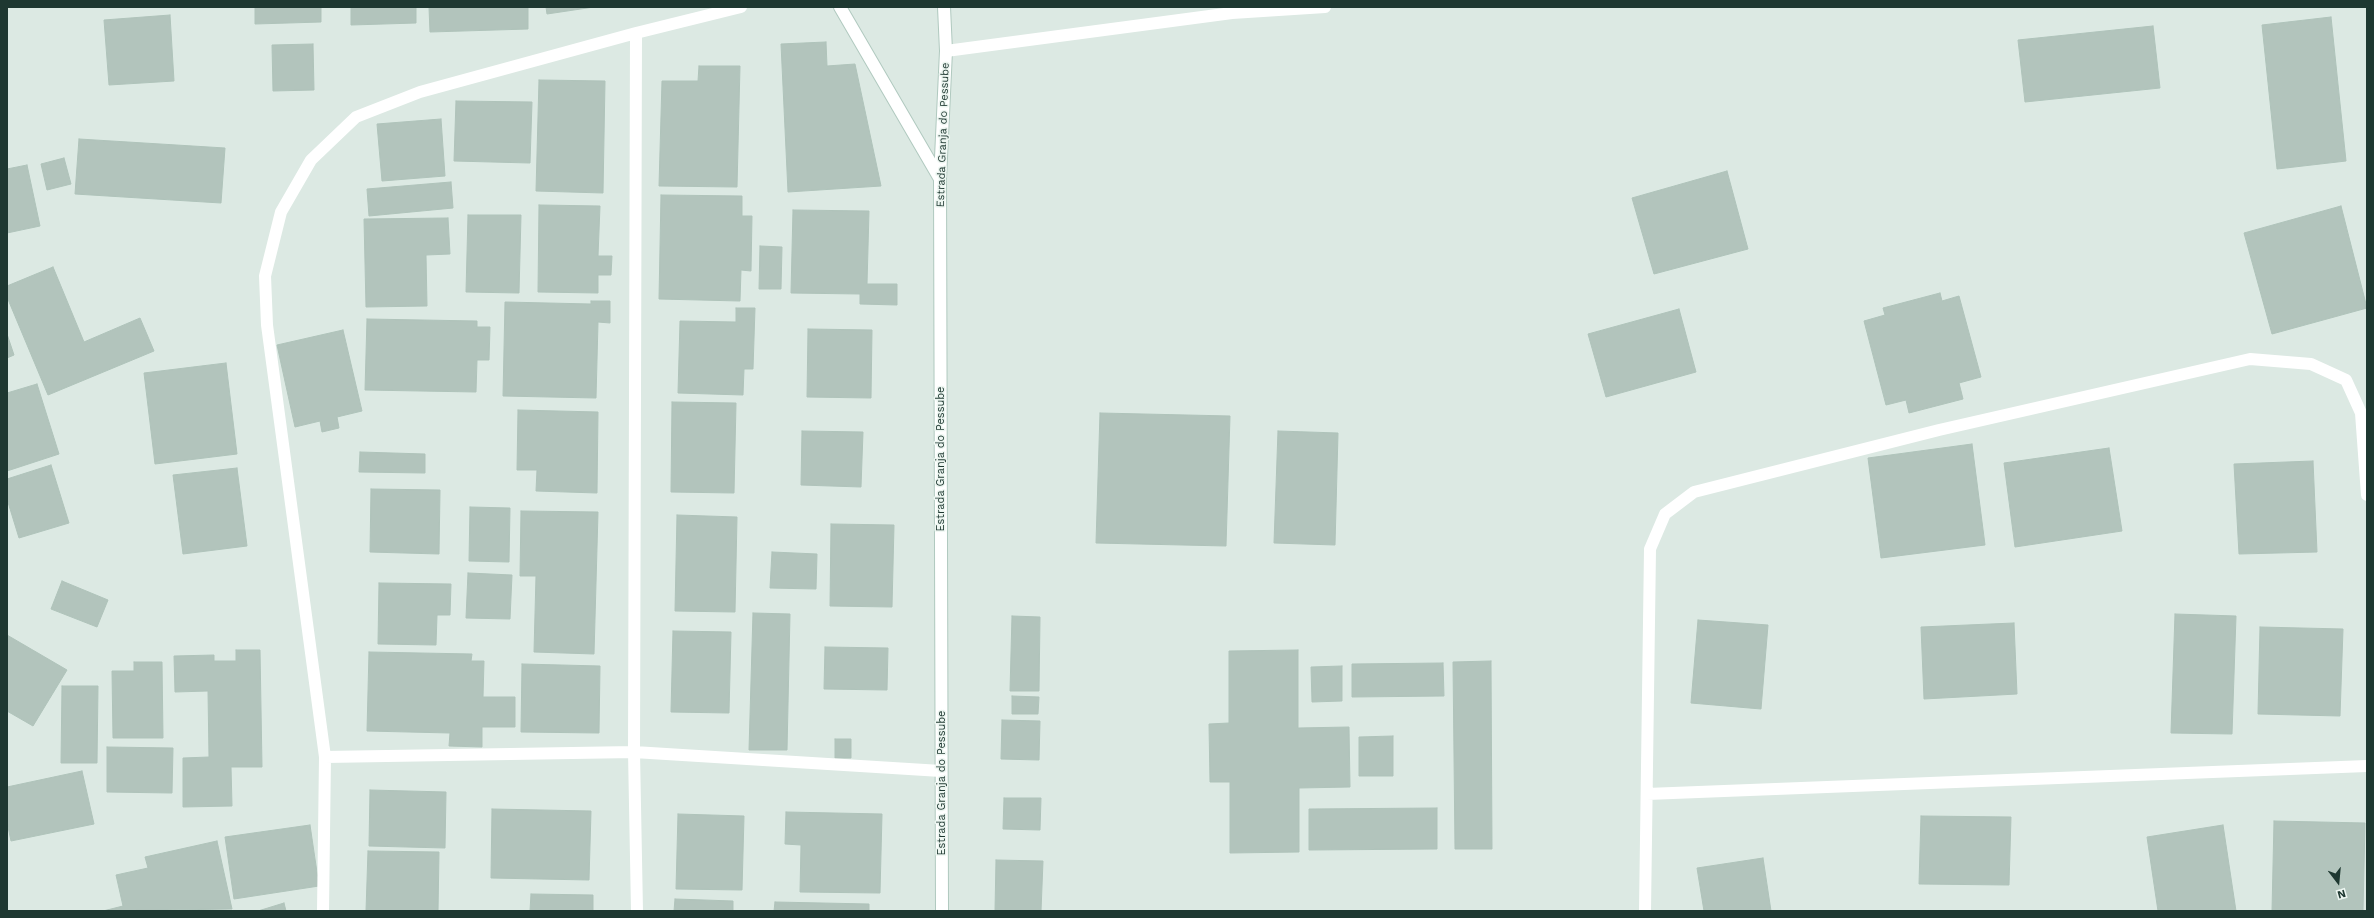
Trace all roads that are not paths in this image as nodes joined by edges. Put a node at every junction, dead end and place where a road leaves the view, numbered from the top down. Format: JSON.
{"nodes":[{"id":1,"x":741,"y":7,"type":"edge"},
{"id":2,"x":840,"y":7,"type":"edge"},
{"id":3,"x":944,"y":7,"type":"edge"},
{"id":4,"x":1325,"y":7,"type":"edge"},
{"id":5,"x":636,"y":33,"type":"junction"},
{"id":6,"x":946,"y":51,"type":"junction"},
{"id":7,"x":940,"y":179,"type":"junction"},
{"id":8,"x":2367,"y":495,"type":"edge"},
{"id":9,"x":634,"y":752,"type":"junction"},
{"id":10,"x":325,"y":757,"type":"junction"},
{"id":11,"x":2367,"y":766,"type":"edge"},
{"id":12,"x":941,"y":771,"type":"junction"},
{"id":13,"x":1647,"y":794,"type":"junction"},
{"id":14,"x":323,"y":911,"type":"edge"},
{"id":15,"x":637,"y":911,"type":"edge"},
{"id":16,"x":942,"y":911,"type":"edge"},
{"id":17,"x":1645,"y":911,"type":"edge"}],
"edges":[{"from":1,"to":5,"type":"street"},
{"from":2,"to":7,"type":"street"},
{"from":3,"to":6,"type":"street","name":"Estrada Granja do Pessube"},
{"from":4,"to":6,"type":"street"},
{"from":5,"to":9,"type":"street"},
{"from":5,"to":10,"type":"street"},
{"from":6,"to":7,"type":"street","name":"Estrada Granja do Pessube"},
{"from":7,"to":12,"type":"street","name":"Estrada Granja do Pessube"},
{"from":8,"to":13,"type":"street"},
{"from":9,"to":10,"type":"street"},
{"from":9,"to":12,"type":"street"},
{"from":9,"to":15,"type":"street"},
{"from":10,"to":14,"type":"street"},
{"from":11,"to":13,"type":"street"},
{"from":12,"to":16,"type":"street","name":"Estrada Granja do Pessube"},
{"from":13,"to":17,"type":"street"}]}
